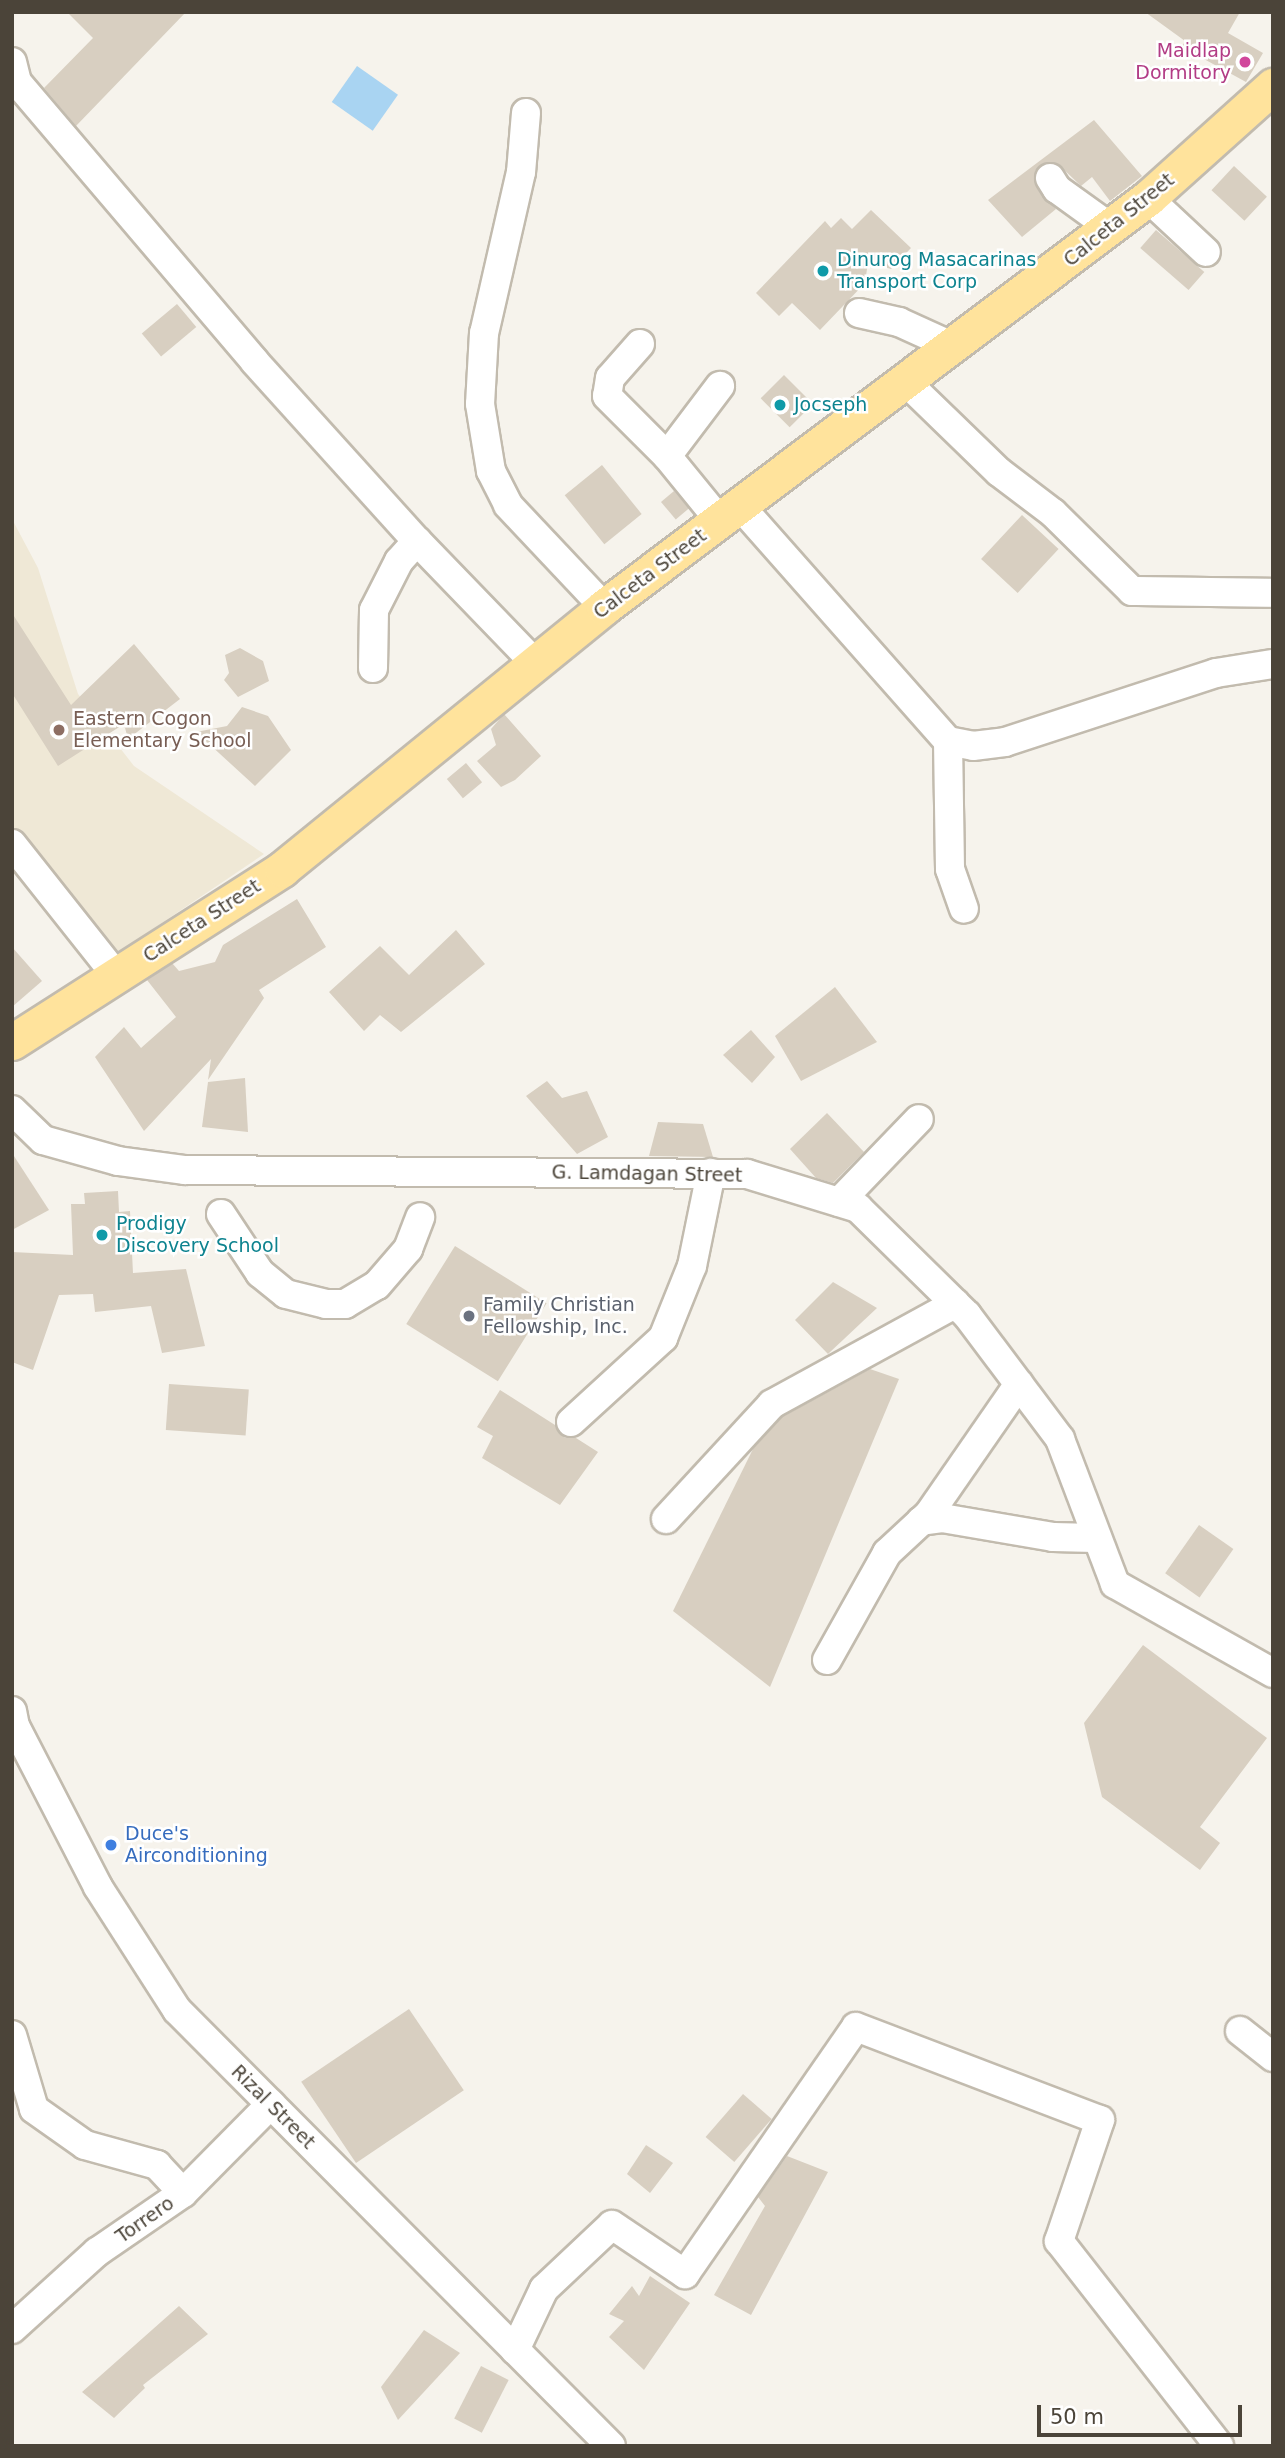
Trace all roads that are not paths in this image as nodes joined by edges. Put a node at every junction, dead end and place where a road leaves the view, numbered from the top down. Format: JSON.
{"nodes":[{"id":1,"x":12,"y":62,"type":"edge"},
{"id":2,"x":1273,"y":86,"type":"edge"},
{"id":3,"x":526,"y":113,"type":"dead end"},
{"id":4,"x":1050,"y":178,"type":"dead end"},
{"id":5,"x":1149,"y":198,"type":"junction"},
{"id":6,"x":1111,"y":228,"type":"junction"},
{"id":7,"x":1206,"y":252,"type":"dead end"},
{"id":8,"x":859,"y":313,"type":"dead end"},
{"id":9,"x":640,"y":344,"type":"dead end"},
{"id":10,"x":952,"y":346,"type":"junction"},
{"id":11,"x":904,"y":380,"type":"junction"},
{"id":12,"x":720,"y":386,"type":"dead end"},
{"id":13,"x":667,"y":456,"type":"junction"},
{"id":14,"x":730,"y":513,"type":"junction"},
{"id":15,"x":417,"y":541,"type":"junction"},
{"id":16,"x":1272,"y":588,"type":"edge"},
{"id":17,"x":604,"y":607,"type":"junction"},
{"id":18,"x":535,"y":663,"type":"junction"},
{"id":19,"x":1273,"y":664,"type":"edge"},
{"id":20,"x":373,"y":667,"type":"dead end"},
{"id":21,"x":948,"y":741,"type":"junction"},
{"id":22,"x":12,"y":844,"type":"edge"},
{"id":23,"x":964,"y":909,"type":"dead end"},
{"id":24,"x":116,"y":975,"type":"junction"},
{"id":25,"x":12,"y":1042,"type":"edge"},
{"id":26,"x":12,"y":1110,"type":"edge"},
{"id":27,"x":919,"y":1119,"type":"dead end"},
{"id":28,"x":711,"y":1173,"type":"junction"},
{"id":29,"x":839,"y":1202,"type":"junction"},
{"id":30,"x":221,"y":1214,"type":"dead end"},
{"id":31,"x":420,"y":1217,"type":"dead end"},
{"id":32,"x":955,"y":1304,"type":"junction"},
{"id":33,"x":1019,"y":1384,"type":"junction"},
{"id":34,"x":571,"y":1422,"type":"dead end"},
{"id":35,"x":666,"y":1519,"type":"dead end"},
{"id":36,"x":921,"y":1521,"type":"junction"},
{"id":37,"x":1095,"y":1538,"type":"junction"},
{"id":38,"x":827,"y":1660,"type":"dead end"},
{"id":39,"x":1273,"y":1673,"type":"edge"},
{"id":40,"x":13,"y":1722,"type":"edge"},
{"id":41,"x":1240,"y":2031,"type":"dead end"},
{"id":42,"x":12,"y":2035,"type":"edge"},
{"id":43,"x":1273,"y":2057,"type":"edge"},
{"id":44,"x":271,"y":2105,"type":"junction"},
{"id":45,"x":183,"y":2193,"type":"junction"},
{"id":46,"x":12,"y":2329,"type":"edge"},
{"id":47,"x":515,"y":2350,"type":"junction"},
{"id":48,"x":611,"y":2446,"type":"edge"},
{"id":49,"x":1219,"y":2446,"type":"edge"}],
"edges":[{"from":1,"to":15,"type":"street"},
{"from":2,"to":5,"type":"main road","name":"Calceta Street"},
{"from":3,"to":17,"type":"street"},
{"from":4,"to":6,"type":"street"},
{"from":5,"to":6,"type":"main road","name":"Calceta Street"},
{"from":5,"to":7,"type":"street"},
{"from":6,"to":10,"type":"main road","name":"Calceta Street"},
{"from":8,"to":10,"type":"street"},
{"from":9,"to":13,"type":"street"},
{"from":10,"to":11,"type":"main road","name":"Calceta Street"},
{"from":11,"to":14,"type":"main road","name":"Calceta Street"},
{"from":11,"to":16,"type":"street"},
{"from":12,"to":13,"type":"street"},
{"from":13,"to":14,"type":"street"},
{"from":14,"to":17,"type":"main road","name":"Calceta Street"},
{"from":14,"to":21,"type":"street"},
{"from":15,"to":18,"type":"street"},
{"from":15,"to":20,"type":"street"},
{"from":17,"to":18,"type":"main road","name":"Calceta Street"},
{"from":18,"to":24,"type":"main road","name":"Calceta Street"},
{"from":19,"to":21,"type":"street"},
{"from":21,"to":23,"type":"street"},
{"from":22,"to":24,"type":"street"},
{"from":24,"to":25,"type":"main road","name":"Calceta Street"},
{"from":26,"to":28,"type":"street","name":"G. Lamdagan Street"},
{"from":27,"to":29,"type":"street"},
{"from":28,"to":29,"type":"street","name":"G. Lamdagan Street"},
{"from":28,"to":34,"type":"street"},
{"from":29,"to":32,"type":"street","name":"G. Lamdagan Street"},
{"from":30,"to":31,"type":"street"},
{"from":32,"to":33,"type":"street","name":"G. Lamdagan Street"},
{"from":32,"to":35,"type":"street"},
{"from":33,"to":36,"type":"street"},
{"from":33,"to":37,"type":"street","name":"G. Lamdagan Street"},
{"from":36,"to":37,"type":"street"},
{"from":36,"to":38,"type":"street"},
{"from":37,"to":39,"type":"street","name":"G. Lamdagan Street"},
{"from":40,"to":44,"type":"street","name":"Rizal Street"},
{"from":41,"to":43,"type":"street"},
{"from":42,"to":45,"type":"street"},
{"from":44,"to":45,"type":"street","name":"Torrero"},
{"from":44,"to":47,"type":"street","name":"Rizal Street"},
{"from":45,"to":46,"type":"street","name":"Torrero"},
{"from":47,"to":48,"type":"street","name":"Rizal Street"},
{"from":47,"to":49,"type":"street"}]}
